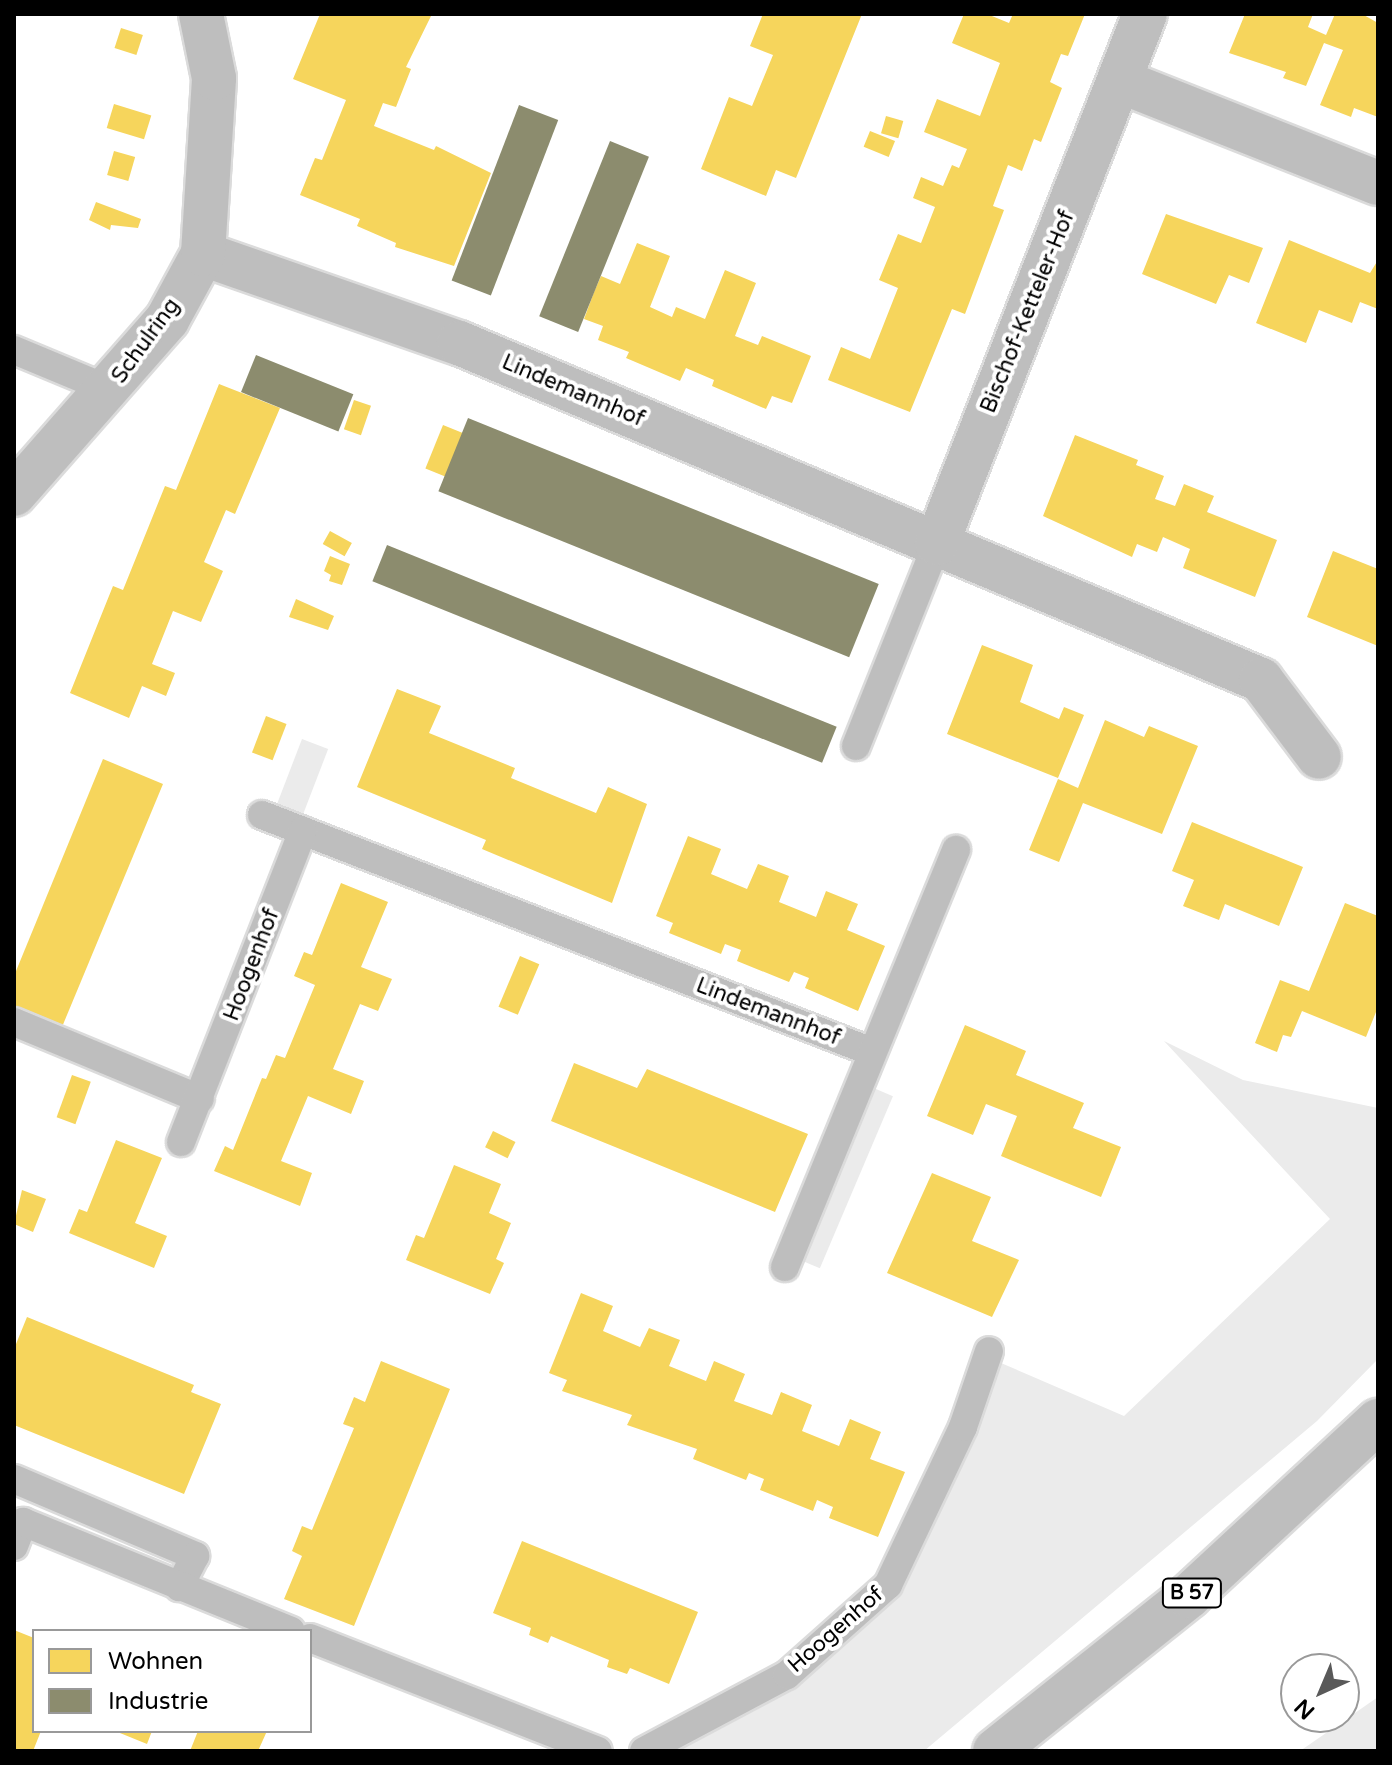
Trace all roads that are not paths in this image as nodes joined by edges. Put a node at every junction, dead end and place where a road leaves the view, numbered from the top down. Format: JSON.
{"nodes":[{"id":1,"x":201,"y":14,"type":"edge"},
{"id":2,"x":1145,"y":14,"type":"edge"},
{"id":3,"x":1120,"y":81,"type":"junction"},
{"id":4,"x":1378,"y":183,"type":"edge"},
{"id":5,"x":203,"y":254,"type":"junction"},
{"id":6,"x":14,"y":350,"type":"edge"},
{"id":7,"x":110,"y":390,"type":"junction"},
{"id":8,"x":14,"y":494,"type":"edge"},
{"id":9,"x":937,"y":543,"type":"junction"},
{"id":10,"x":856,"y":746,"type":"dead end"},
{"id":11,"x":1319,"y":757,"type":"dead end"},
{"id":12,"x":262,"y":815,"type":"dead end"},
{"id":13,"x":303,"y":831,"type":"junction"},
{"id":14,"x":956,"y":850,"type":"dead end"},
{"id":15,"x":14,"y":1022,"type":"edge"},
{"id":16,"x":872,"y":1052,"type":"junction"},
{"id":17,"x":200,"y":1099,"type":"junction"},
{"id":18,"x":181,"y":1142,"type":"dead end"},
{"id":19,"x":785,"y":1267,"type":"dead end"},
{"id":20,"x":989,"y":1351,"type":"dead end"},
{"id":21,"x":1378,"y":1421,"type":"edge"},
{"id":22,"x":14,"y":1479,"type":"edge"},
{"id":23,"x":17,"y":1529,"type":"edge"},
{"id":24,"x":179,"y":1587,"type":"junction"},
{"id":25,"x":286,"y":1629,"type":"edge"},
{"id":26,"x":312,"y":1639,"type":"edge"},
{"id":27,"x":598,"y":1751,"type":"edge"},
{"id":28,"x":644,"y":1751,"type":"edge"},
{"id":29,"x":995,"y":1751,"type":"edge"}],
"edges":[{"from":1,"to":5,"type":"street","name":"Schulring"},
{"from":2,"to":3,"type":"street","name":"Bischof-Ketteler-Hof"},
{"from":3,"to":4,"type":"street"},
{"from":3,"to":9,"type":"street","name":"Bischof-Ketteler-Hof"},
{"from":5,"to":7,"type":"street","name":"Schulring"},
{"from":5,"to":9,"type":"street","name":"Lindemannhof"},
{"from":6,"to":7,"type":"lane"},
{"from":7,"to":8,"type":"street","name":"Schulring"},
{"from":9,"to":10,"type":"lane"},
{"from":9,"to":11,"type":"street","name":"Lindemannhof"},
{"from":12,"to":13,"type":"lane","name":"Lindemannhof"},
{"from":13,"to":16,"type":"lane","name":"Lindemannhof"},
{"from":13,"to":17,"type":"lane","name":"Hoogenhof"},
{"from":14,"to":16,"type":"lane"},
{"from":15,"to":17,"type":"lane"},
{"from":16,"to":19,"type":"lane"},
{"from":17,"to":18,"type":"lane","name":"Hoogenhof"},
{"from":20,"to":28,"type":"lane","name":"Hoogenhof"},
{"from":21,"to":29,"type":"street","number":"B 57"},
{"from":22,"to":24,"type":"lane"},
{"from":23,"to":24,"type":"lane"},
{"from":24,"to":25,"type":"lane"},
{"from":26,"to":27,"type":"lane"}]}
